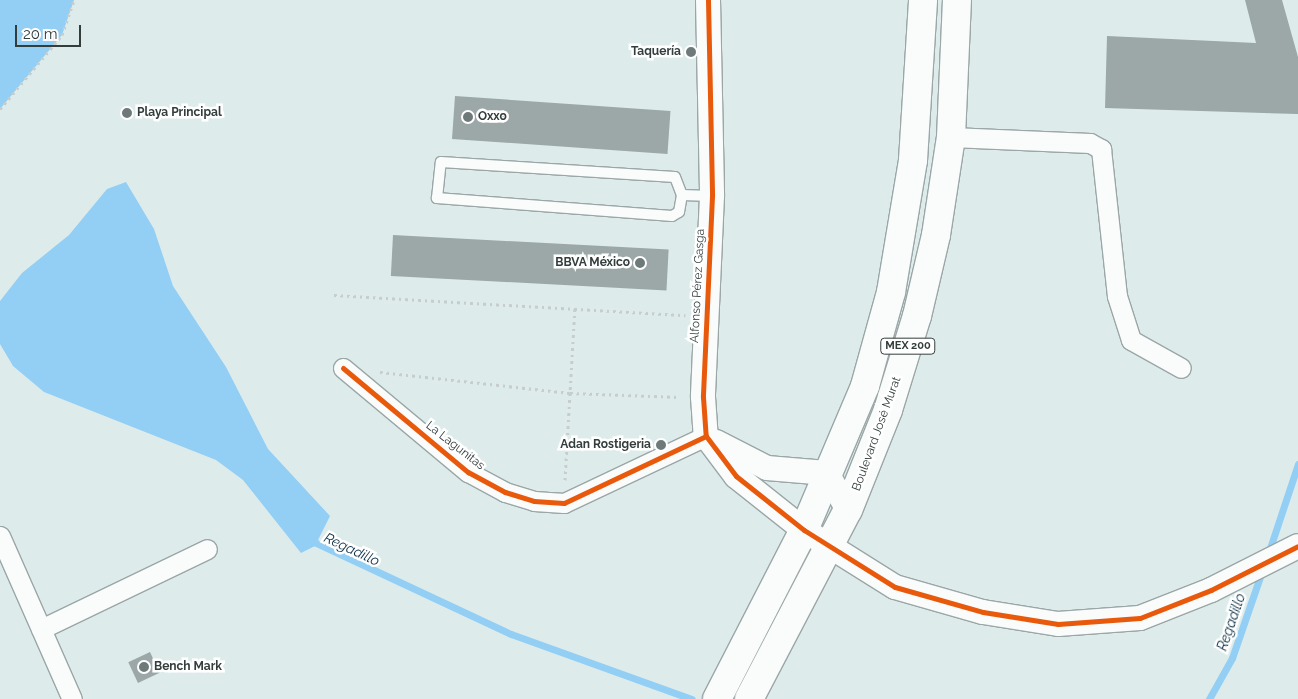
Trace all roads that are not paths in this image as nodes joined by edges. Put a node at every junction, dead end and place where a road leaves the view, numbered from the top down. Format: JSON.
{"nodes":[{"id":1,"x":695,"y":0,"type":"edge"},
{"id":2,"x":708,"y":0,"type":"edge"},
{"id":3,"x":923,"y":0,"type":"edge"},
{"id":4,"x":957,"y":0,"type":"edge"},
{"id":5,"x":711,"y":26,"type":"junction"},
{"id":6,"x":951,"y":137,"type":"junction"},
{"id":7,"x":682,"y":195,"type":"junction"},
{"id":8,"x":712,"y":196,"type":"junction"},
{"id":9,"x":344,"y":368,"type":"road end"},
{"id":10,"x":1181,"y":368,"type":"dead end"},
{"id":11,"x":706,"y":436,"type":"junction"},
{"id":12,"x":827,"y":473,"type":"junction"},
{"id":13,"x":848,"y":510,"type":"junction"},
{"id":14,"x":804,"y":530,"type":"junction"},
{"id":15,"x":0,"y":536,"type":"edge"},
{"id":16,"x":1298,"y":546,"type":"edge"},
{"id":17,"x":830,"y":547,"type":"junction"},
{"id":18,"x":207,"y":549,"type":"dead end"},
{"id":19,"x":41,"y":630,"type":"junction"},
{"id":20,"x":72,"y":699,"type":"edge"},
{"id":21,"x":717,"y":699,"type":"edge"},
{"id":22,"x":749,"y":699,"type":"edge"}],
"edges":[{"from":1,"to":5,"type":"street"},
{"from":2,"to":5,"type":"street","name":"Alfonso Pérez Gasga"},
{"from":3,"to":12,"type":"highway","number":"MEX 200"},
{"from":4,"to":6,"type":"highway","name":"Boulevard José Murat","number":"MEX 200"},
{"from":5,"to":8,"type":"street","name":"Alfonso Pérez Gasga"},
{"from":6,"to":10,"type":"street"},
{"from":6,"to":13,"type":"highway","name":"Boulevard José Murat","number":"MEX 200"},
{"from":7,"to":7,"type":"lane"},
{"from":7,"to":8,"type":"lane"},
{"from":8,"to":11,"type":"street","name":"Alfonso Pérez Gasga"},
{"from":9,"to":11,"type":"street","name":"La Lagunitas"},
{"from":11,"to":12,"type":"street"},
{"from":11,"to":14,"type":"street"},
{"from":12,"to":13,"type":"street"},
{"from":12,"to":14,"type":"highway","number":"MEX 200"},
{"from":13,"to":17,"type":"highway","name":"Boulevard José Murat","number":"MEX 200"},
{"from":14,"to":17,"type":"street"},
{"from":14,"to":21,"type":"highway","number":"MEX 200"},
{"from":15,"to":19,"type":"street"},
{"from":16,"to":17,"type":"street"},
{"from":17,"to":22,"type":"highway","name":"Boulevard José Murat","number":"MEX 200"},
{"from":18,"to":19,"type":"street"},
{"from":19,"to":20,"type":"street"}]}
